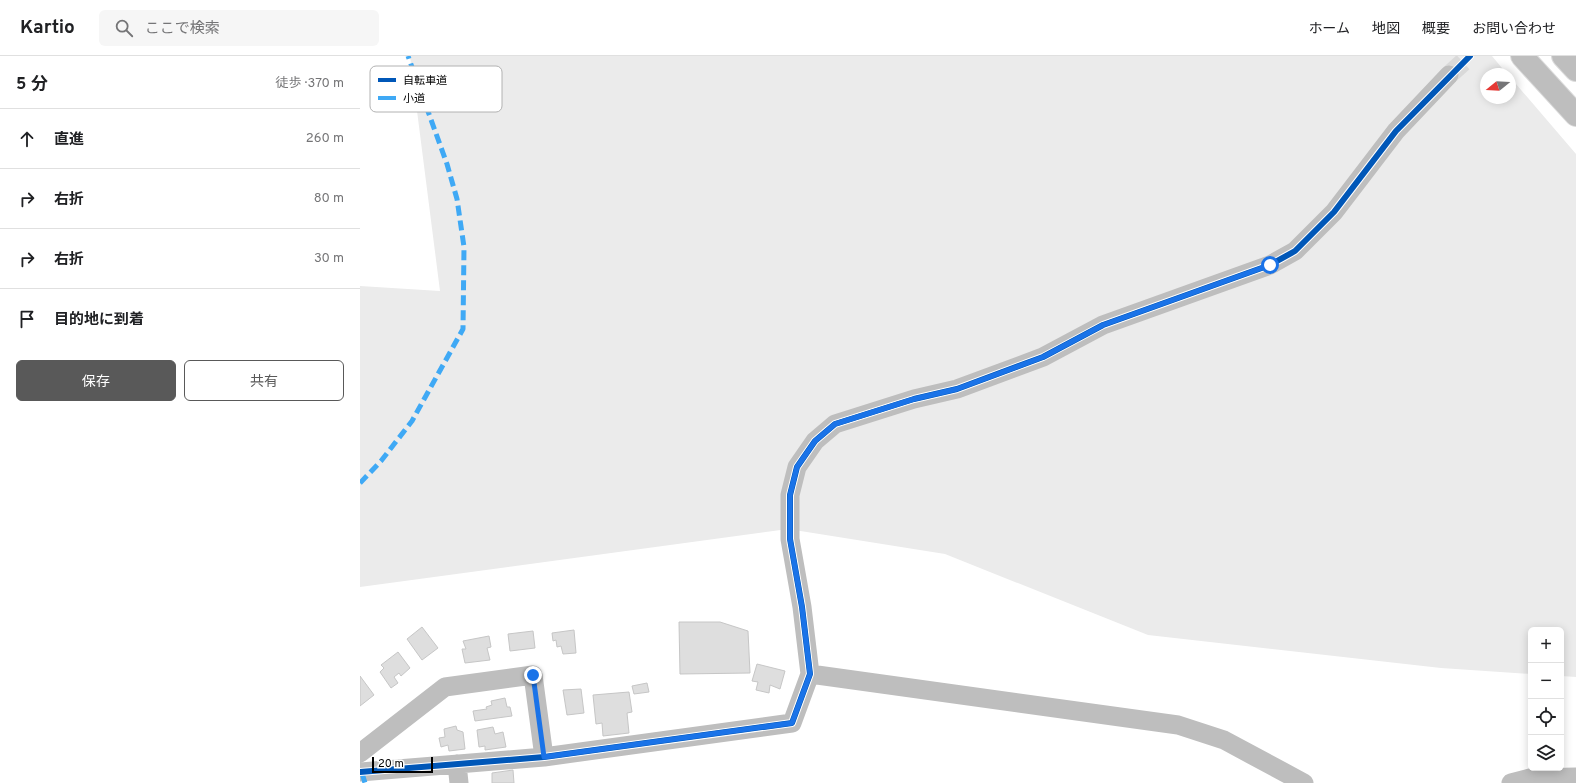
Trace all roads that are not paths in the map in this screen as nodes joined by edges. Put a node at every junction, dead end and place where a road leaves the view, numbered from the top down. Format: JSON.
{"nodes":[{"id":1,"x":1522,"y":56,"type":"edge"},
{"id":2,"x":1563,"y":56,"type":"edge"},
{"id":3,"x":1576,"y":70,"type":"edge"},
{"id":4,"x":1449,"y":75,"type":"tunnel mouth"},
{"id":5,"x":1576,"y":115,"type":"edge"},
{"id":6,"x":810,"y":674,"type":"junction"},
{"id":7,"x":360,"y":753,"type":"edge"},
{"id":8,"x":544,"y":757,"type":"junction"},
{"id":9,"x":457,"y":764,"type":"junction"},
{"id":10,"x":360,"y":772,"type":"edge"},
{"id":11,"x":1576,"y":777,"type":"edge"},
{"id":12,"x":459,"y":783,"type":"edge"},
{"id":13,"x":1304,"y":783,"type":"edge"},
{"id":14,"x":1511,"y":783,"type":"edge"}],
"edges":[{"from":1,"to":5,"type":"highway"},
{"from":2,"to":3,"type":"highway"},
{"from":4,"to":6,"type":"street"},
{"from":6,"to":8,"type":"street"},
{"from":6,"to":13,"type":"street"},
{"from":7,"to":8,"type":"street"},
{"from":8,"to":9,"type":"street"},
{"from":9,"to":10,"type":"street"},
{"from":9,"to":12,"type":"street"},
{"from":11,"to":14,"type":"street"}]}
